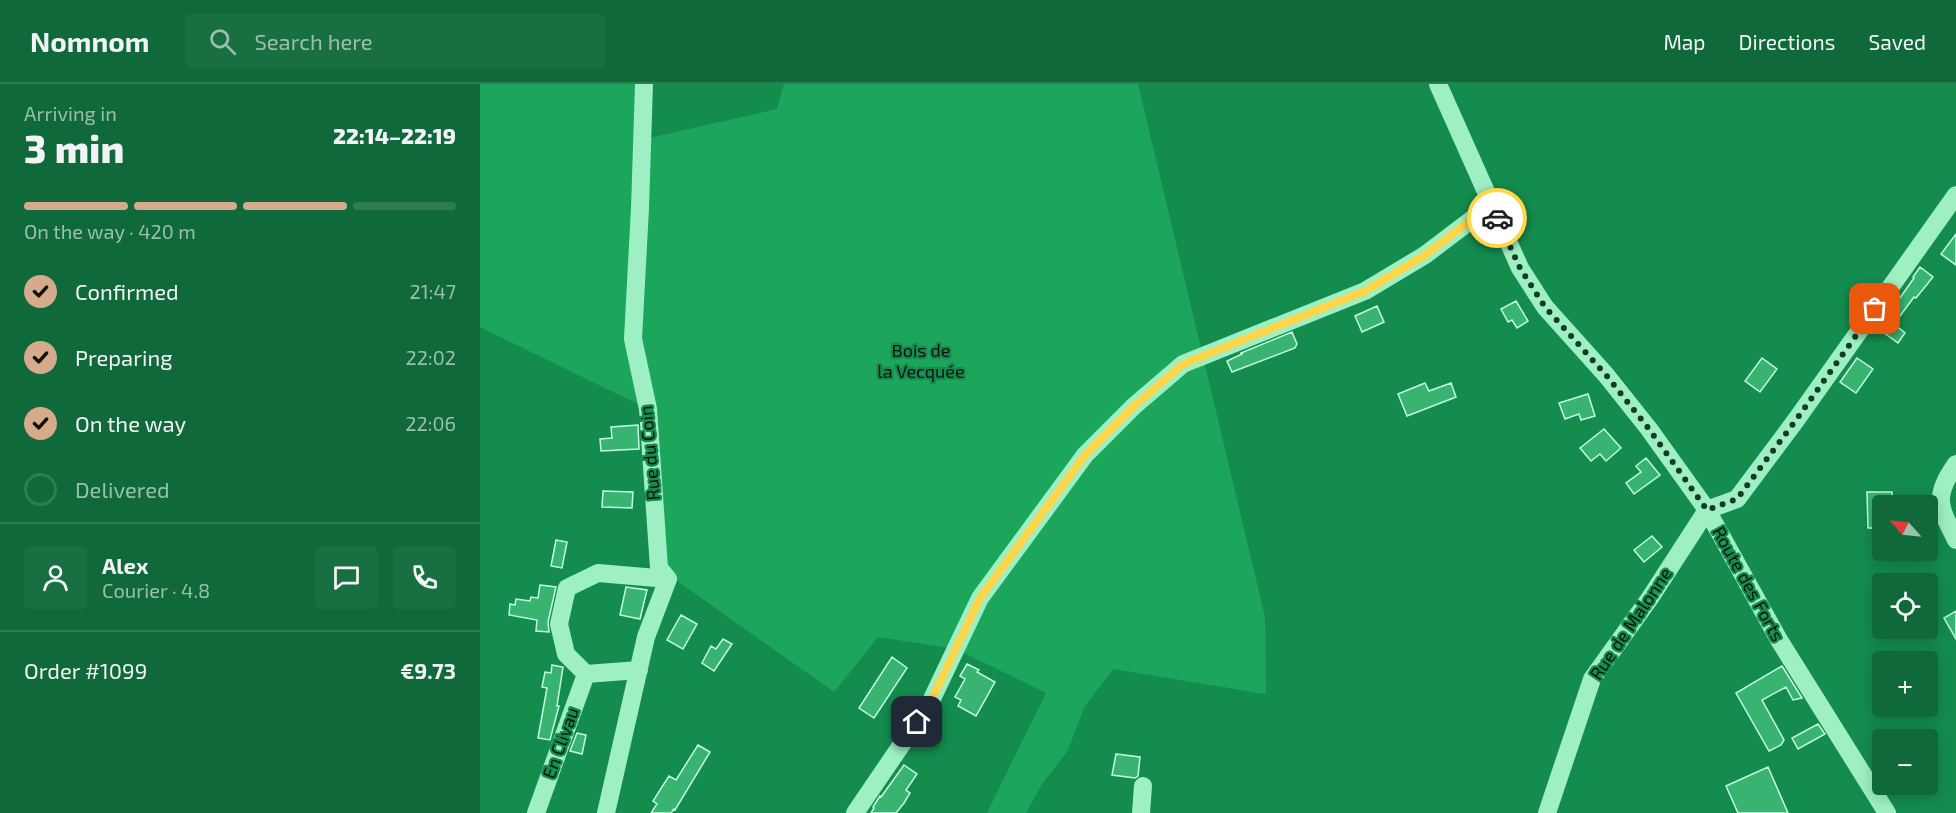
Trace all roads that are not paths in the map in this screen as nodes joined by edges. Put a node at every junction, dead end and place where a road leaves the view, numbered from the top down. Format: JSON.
{"nodes":[{"id":1,"x":644,"y":84,"type":"edge"},
{"id":2,"x":1438,"y":84,"type":"edge"},
{"id":3,"x":1956,"y":195,"type":"edge"},
{"id":4,"x":1491,"y":205,"type":"junction"},
{"id":5,"x":1956,"y":464,"type":"edge"},
{"id":6,"x":1707,"y":510,"type":"junction"},
{"id":7,"x":1956,"y":540,"type":"edge"},
{"id":8,"x":668,"y":579,"type":"junction"},
{"id":9,"x":639,"y":670,"type":"junction"},
{"id":10,"x":586,"y":674,"type":"junction"},
{"id":11,"x":1143,"y":786,"type":"dead end"},
{"id":12,"x":536,"y":813,"type":"edge"},
{"id":13,"x":606,"y":813,"type":"edge"},
{"id":14,"x":855,"y":813,"type":"edge"},
{"id":15,"x":1141,"y":813,"type":"edge"},
{"id":16,"x":1547,"y":813,"type":"edge"},
{"id":17,"x":1887,"y":813,"type":"edge"}],
"edges":[{"from":1,"to":8,"type":"street","name":"Rue du Coin"},
{"from":2,"to":4,"type":"street","name":"Route des Forts"},
{"from":3,"to":6,"type":"street"},
{"from":4,"to":6,"type":"street","name":"Route des Forts"},
{"from":4,"to":14,"type":"street"},
{"from":5,"to":7,"type":"street"},
{"from":6,"to":16,"type":"street","name":"Rue de Malonne"},
{"from":6,"to":17,"type":"street","name":"Route des Forts"},
{"from":8,"to":9,"type":"street"},
{"from":8,"to":10,"type":"street"},
{"from":9,"to":10,"type":"street"},
{"from":9,"to":13,"type":"street"},
{"from":10,"to":12,"type":"street","name":"En Clivau"},
{"from":11,"to":15,"type":"street"}]}
